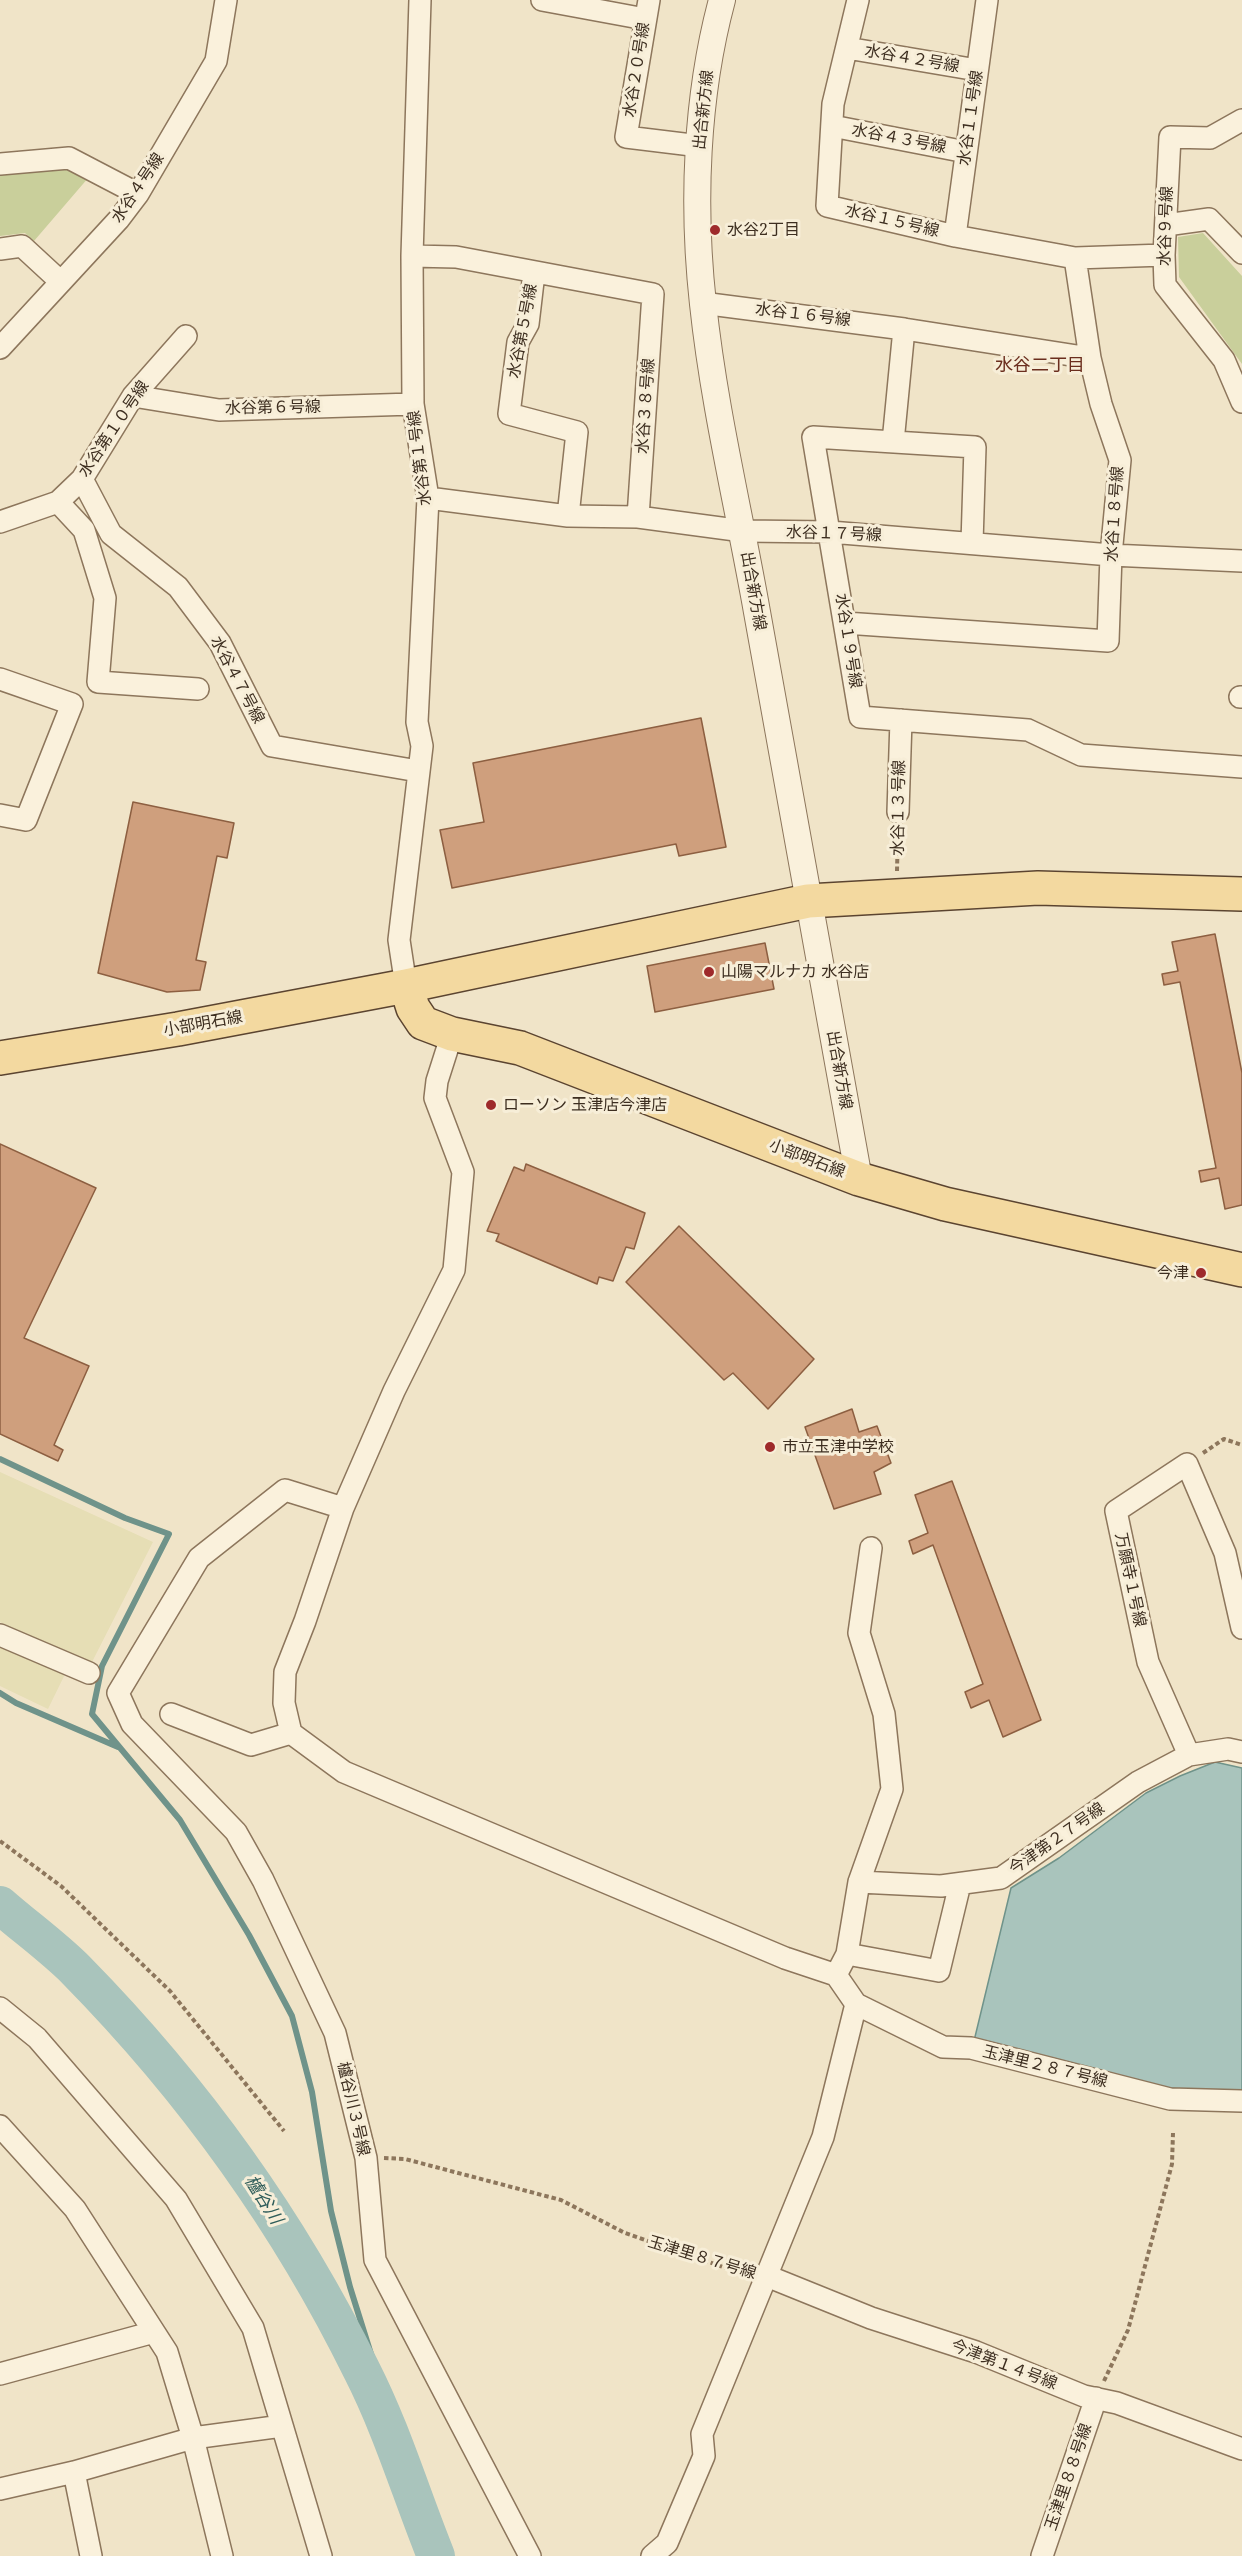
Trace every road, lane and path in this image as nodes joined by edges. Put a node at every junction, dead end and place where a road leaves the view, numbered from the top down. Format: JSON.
{"nodes":[{"id":1,"x":226,"y":0,"type":"edge"},
{"id":2,"x":420,"y":0,"type":"edge"},
{"id":3,"x":542,"y":0,"type":"edge"},
{"id":4,"x":722,"y":0,"type":"edge"},
{"id":5,"x":858,"y":0,"type":"edge"},
{"id":6,"x":987,"y":0,"type":"edge"},
{"id":7,"x":647,"y":10,"type":"edge"},
{"id":8,"x":847,"y":48,"type":"junction"},
{"id":9,"x":977,"y":70,"type":"junction"},
{"id":10,"x":1242,"y":120,"type":"edge"},
{"id":11,"x":832,"y":126,"type":"junction"},
{"id":12,"x":700,"y":146,"type":"junction"},
{"id":13,"x":966,"y":152,"type":"junction"},
{"id":14,"x":0,"y":164,"type":"edge"},
{"id":15,"x":138,"y":195,"type":"junction"},
{"id":16,"x":1166,"y":225,"type":"junction"},
{"id":17,"x":955,"y":236,"type":"junction"},
{"id":18,"x":0,"y":249,"type":"edge"},
{"id":19,"x":1242,"y":254,"type":"edge"},
{"id":20,"x":1164,"y":255,"type":"junction"},
{"id":21,"x":412,"y":256,"type":"junction"},
{"id":22,"x":1075,"y":258,"type":"junction"},
{"id":23,"x":534,"y":273,"type":"junction"},
{"id":24,"x":61,"y":282,"type":"junction"},
{"id":25,"x":702,"y":303,"type":"junction"},
{"id":26,"x":904,"y":329,"type":"junction"},
{"id":27,"x":186,"y":336,"type":"dead end"},
{"id":28,"x":0,"y":348,"type":"edge"},
{"id":29,"x":1090,"y":358,"type":"junction"},
{"id":30,"x":133,"y":396,"type":"junction"},
{"id":31,"x":1242,"y":402,"type":"edge"},
{"id":32,"x":413,"y":404,"type":"junction"},
{"id":33,"x":893,"y":442,"type":"junction"},
{"id":34,"x":82,"y":478,"type":"junction"},
{"id":35,"x":428,"y":498,"type":"junction"},
{"id":36,"x":58,"y":502,"type":"junction"},
{"id":37,"x":568,"y":516,"type":"junction"},
{"id":38,"x":638,"y":517,"type":"junction"},
{"id":39,"x":0,"y":522,"type":"edge"},
{"id":40,"x":743,"y":531,"type":"junction"},
{"id":41,"x":830,"y":532,"type":"junction"},
{"id":42,"x":972,"y":543,"type":"junction"},
{"id":43,"x":1111,"y":555,"type":"junction"},
{"id":44,"x":1242,"y":561,"type":"edge"},
{"id":45,"x":845,"y":623,"type":"junction"},
{"id":46,"x":0,"y":679,"type":"edge"},
{"id":47,"x":198,"y":688,"type":"dead end"},
{"id":48,"x":901,"y":720,"type":"junction"},
{"id":49,"x":1242,"y":766,"type":"edge"},
{"id":50,"x":418,"y":771,"type":"junction"},
{"id":51,"x":898,"y":812,"type":"joint"},
{"id":52,"x":0,"y":815,"type":"edge"},
{"id":53,"x":1242,"y":894,"type":"edge"},
{"id":54,"x":897,"y":895,"type":"junction"},
{"id":55,"x":808,"y":901,"type":"junction"},
{"id":56,"x":406,"y":986,"type":"junction"},
{"id":57,"x":452,"y":1034,"type":"junction"},
{"id":58,"x":0,"y":1058,"type":"edge"},
{"id":59,"x":859,"y":1179,"type":"junction"},
{"id":60,"x":1242,"y":1270,"type":"edge"},
{"id":61,"x":1242,"y":1444,"type":"edge"},
{"id":62,"x":1187,"y":1464,"type":"junction"},
{"id":63,"x":343,"y":1508,"type":"junction"},
{"id":64,"x":871,"y":1548,"type":"dead end"},
{"id":65,"x":1242,"y":1628,"type":"edge"},
{"id":66,"x":0,"y":1635,"type":"edge"},
{"id":67,"x":89,"y":1673,"type":"dead end"},
{"id":68,"x":171,"y":1714,"type":"dead end"},
{"id":69,"x":291,"y":1733,"type":"junction"},
{"id":70,"x":1242,"y":1752,"type":"edge"},
{"id":71,"x":1189,"y":1755,"type":"junction"},
{"id":72,"x":0,"y":1841,"type":"edge"},
{"id":73,"x":859,"y":1882,"type":"junction"},
{"id":74,"x":960,"y":1884,"type":"junction"},
{"id":75,"x":847,"y":1954,"type":"junction"},
{"id":76,"x":836,"y":1975,"type":"junction"},
{"id":77,"x":856,"y":2004,"type":"junction"},
{"id":78,"x":0,"y":2008,"type":"edge"},
{"id":79,"x":1242,"y":2101,"type":"edge"},
{"id":80,"x":0,"y":2126,"type":"edge"},
{"id":81,"x":284,"y":2131,"type":"dead end"},
{"id":82,"x":1173,"y":2133,"type":"dead end"},
{"id":83,"x":366,"y":2158,"type":"junction"},
{"id":84,"x":767,"y":2276,"type":"junction"},
{"id":85,"x":154,"y":2332,"type":"junction"},
{"id":86,"x":0,"y":2374,"type":"edge"},
{"id":87,"x":1096,"y":2398,"type":"junction"},
{"id":88,"x":282,"y":2426,"type":"junction"},
{"id":89,"x":193,"y":2438,"type":"junction"},
{"id":90,"x":1242,"y":2449,"type":"edge"},
{"id":91,"x":74,"y":2472,"type":"junction"},
{"id":92,"x":0,"y":2489,"type":"edge"},
{"id":93,"x":91,"y":2556,"type":"edge"},
{"id":94,"x":222,"y":2556,"type":"edge"},
{"id":95,"x":321,"y":2556,"type":"edge"},
{"id":96,"x":530,"y":2556,"type":"edge"},
{"id":97,"x":652,"y":2556,"type":"edge"},
{"id":98,"x":1042,"y":2556,"type":"edge"}],
"edges":[{"from":1,"to":15,"type":"street","name":"水谷４号線"},
{"from":2,"to":21,"type":"street","name":"水谷第１号線"},
{"from":3,"to":7,"type":"street"},
{"from":4,"to":12,"type":"street","name":"出合新方線"},
{"from":5,"to":8,"type":"street","name":"水谷１５号線"},
{"from":6,"to":9,"type":"street","name":"水谷１１号線"},
{"from":7,"to":12,"type":"street","name":"水谷２０号線"},
{"from":8,"to":9,"type":"street","name":"水谷４２号線"},
{"from":8,"to":11,"type":"street","name":"水谷１５号線"},
{"from":9,"to":13,"type":"street","name":"水谷１１号線"},
{"from":10,"to":16,"type":"street","name":"水谷９号線"},
{"from":11,"to":13,"type":"street","name":"水谷４３号線"},
{"from":11,"to":17,"type":"street","name":"水谷１５号線"},
{"from":12,"to":25,"type":"street","name":"出合新方線"},
{"from":13,"to":17,"type":"street","name":"水谷１１号線"},
{"from":14,"to":15,"type":"street"},
{"from":15,"to":24,"type":"street","name":"水谷４号線"},
{"from":16,"to":19,"type":"street"},
{"from":16,"to":20,"type":"street","name":"水谷９号線"},
{"from":17,"to":22,"type":"street","name":"水谷１５号線"},
{"from":18,"to":24,"type":"street"},
{"from":20,"to":22,"type":"street","name":"水谷１５号線"},
{"from":20,"to":31,"type":"street","name":"水谷９号線"},
{"from":21,"to":23,"type":"street"},
{"from":21,"to":32,"type":"street","name":"水谷第１号線"},
{"from":22,"to":29,"type":"street","name":"水谷１８号線"},
{"from":23,"to":37,"type":"street","name":"水谷第５号線"},
{"from":23,"to":38,"type":"street","name":"水谷３８号線"},
{"from":24,"to":28,"type":"street","name":"水谷４号線"},
{"from":25,"to":26,"type":"street","name":"水谷１６号線"},
{"from":25,"to":40,"type":"street","name":"出合新方線"},
{"from":26,"to":29,"type":"street"},
{"from":26,"to":33,"type":"street"},
{"from":27,"to":30,"type":"street","name":"水谷第１０号線"},
{"from":29,"to":43,"type":"street","name":"水谷１８号線"},
{"from":30,"to":32,"type":"street","name":"水谷第６号線"},
{"from":30,"to":34,"type":"street","name":"水谷第１０号線"},
{"from":32,"to":35,"type":"street","name":"水谷第１号線"},
{"from":33,"to":41,"type":"street","name":"水谷１９号線"},
{"from":33,"to":42,"type":"street","name":"水谷１９号線"},
{"from":34,"to":36,"type":"street","name":"水谷第１０号線"},
{"from":34,"to":50,"type":"street","name":"水谷４７号線"},
{"from":35,"to":37,"type":"street","name":"水谷１７号線"},
{"from":35,"to":50,"type":"street","name":"水谷第１号線"},
{"from":36,"to":39,"type":"street","name":"水谷第１０号線"},
{"from":36,"to":47,"type":"street"},
{"from":37,"to":38,"type":"street","name":"水谷１７号線"},
{"from":38,"to":40,"type":"street","name":"水谷１７号線"},
{"from":40,"to":41,"type":"street","name":"水谷１７号線"},
{"from":40,"to":55,"type":"street","name":"出合新方線"},
{"from":41,"to":42,"type":"street","name":"水谷１７号線"},
{"from":41,"to":45,"type":"street","name":"水谷１９号線"},
{"from":42,"to":43,"type":"street","name":"水谷１７号線"},
{"from":43,"to":44,"type":"street","name":"水谷１７号線"},
{"from":43,"to":45,"type":"street","name":"水谷１８号線"},
{"from":45,"to":48,"type":"street","name":"水谷１９号線"},
{"from":46,"to":52,"type":"street"},
{"from":48,"to":49,"type":"street","name":"水谷１９号線"},
{"from":48,"to":51,"type":"street","name":"水谷１３号線"},
{"from":50,"to":56,"type":"street","name":"水谷第１号線"},
{"from":51,"to":54,"type":"path","name":"水谷１３号線"},
{"from":53,"to":54,"type":"main road","name":"小部明石線"},
{"from":54,"to":55,"type":"main road","name":"小部明石線"},
{"from":55,"to":56,"type":"main road","name":"小部明石線"},
{"from":55,"to":59,"type":"street","name":"出合新方線"},
{"from":56,"to":57,"type":"main road","name":"小部明石線"},
{"from":56,"to":58,"type":"main road","name":"小部明石線"},
{"from":57,"to":59,"type":"main road","name":"小部明石線"},
{"from":57,"to":63,"type":"street"},
{"from":59,"to":60,"type":"main road","name":"小部明石線"},
{"from":61,"to":62,"type":"path"},
{"from":62,"to":65,"type":"street"},
{"from":62,"to":71,"type":"street","name":"万願寺１号線"},
{"from":63,"to":69,"type":"street"},
{"from":63,"to":83,"type":"street","name":"櫨谷川３号線"},
{"from":64,"to":73,"type":"street"},
{"from":66,"to":67,"type":"street"},
{"from":68,"to":69,"type":"street"},
{"from":69,"to":76,"type":"street"},
{"from":70,"to":71,"type":"street","name":"今津第２７号線"},
{"from":71,"to":74,"type":"street","name":"今津第２７号線"},
{"from":72,"to":81,"type":"path"},
{"from":73,"to":74,"type":"street","name":"今津第２７号線"},
{"from":73,"to":75,"type":"street"},
{"from":74,"to":75,"type":"street"},
{"from":75,"to":76,"type":"street"},
{"from":76,"to":77,"type":"street"},
{"from":77,"to":79,"type":"street","name":"玉津里２８７号線"},
{"from":77,"to":84,"type":"street","name":"玉津里８７号線"},
{"from":78,"to":88,"type":"street"},
{"from":80,"to":85,"type":"street"},
{"from":82,"to":87,"type":"path"},
{"from":83,"to":84,"type":"path","name":"玉津里８７号線"},
{"from":83,"to":96,"type":"street","name":"櫨谷川３号線"},
{"from":84,"to":87,"type":"street","name":"今津第１４号線"},
{"from":84,"to":97,"type":"street"},
{"from":85,"to":86,"type":"street"},
{"from":85,"to":89,"type":"street"},
{"from":87,"to":90,"type":"street","name":"今津第１４号線"},
{"from":87,"to":98,"type":"street","name":"玉津里８８号線"},
{"from":88,"to":89,"type":"street"},
{"from":88,"to":95,"type":"street"},
{"from":89,"to":91,"type":"street"},
{"from":89,"to":94,"type":"street"},
{"from":91,"to":92,"type":"street"},
{"from":91,"to":93,"type":"street"}]}
